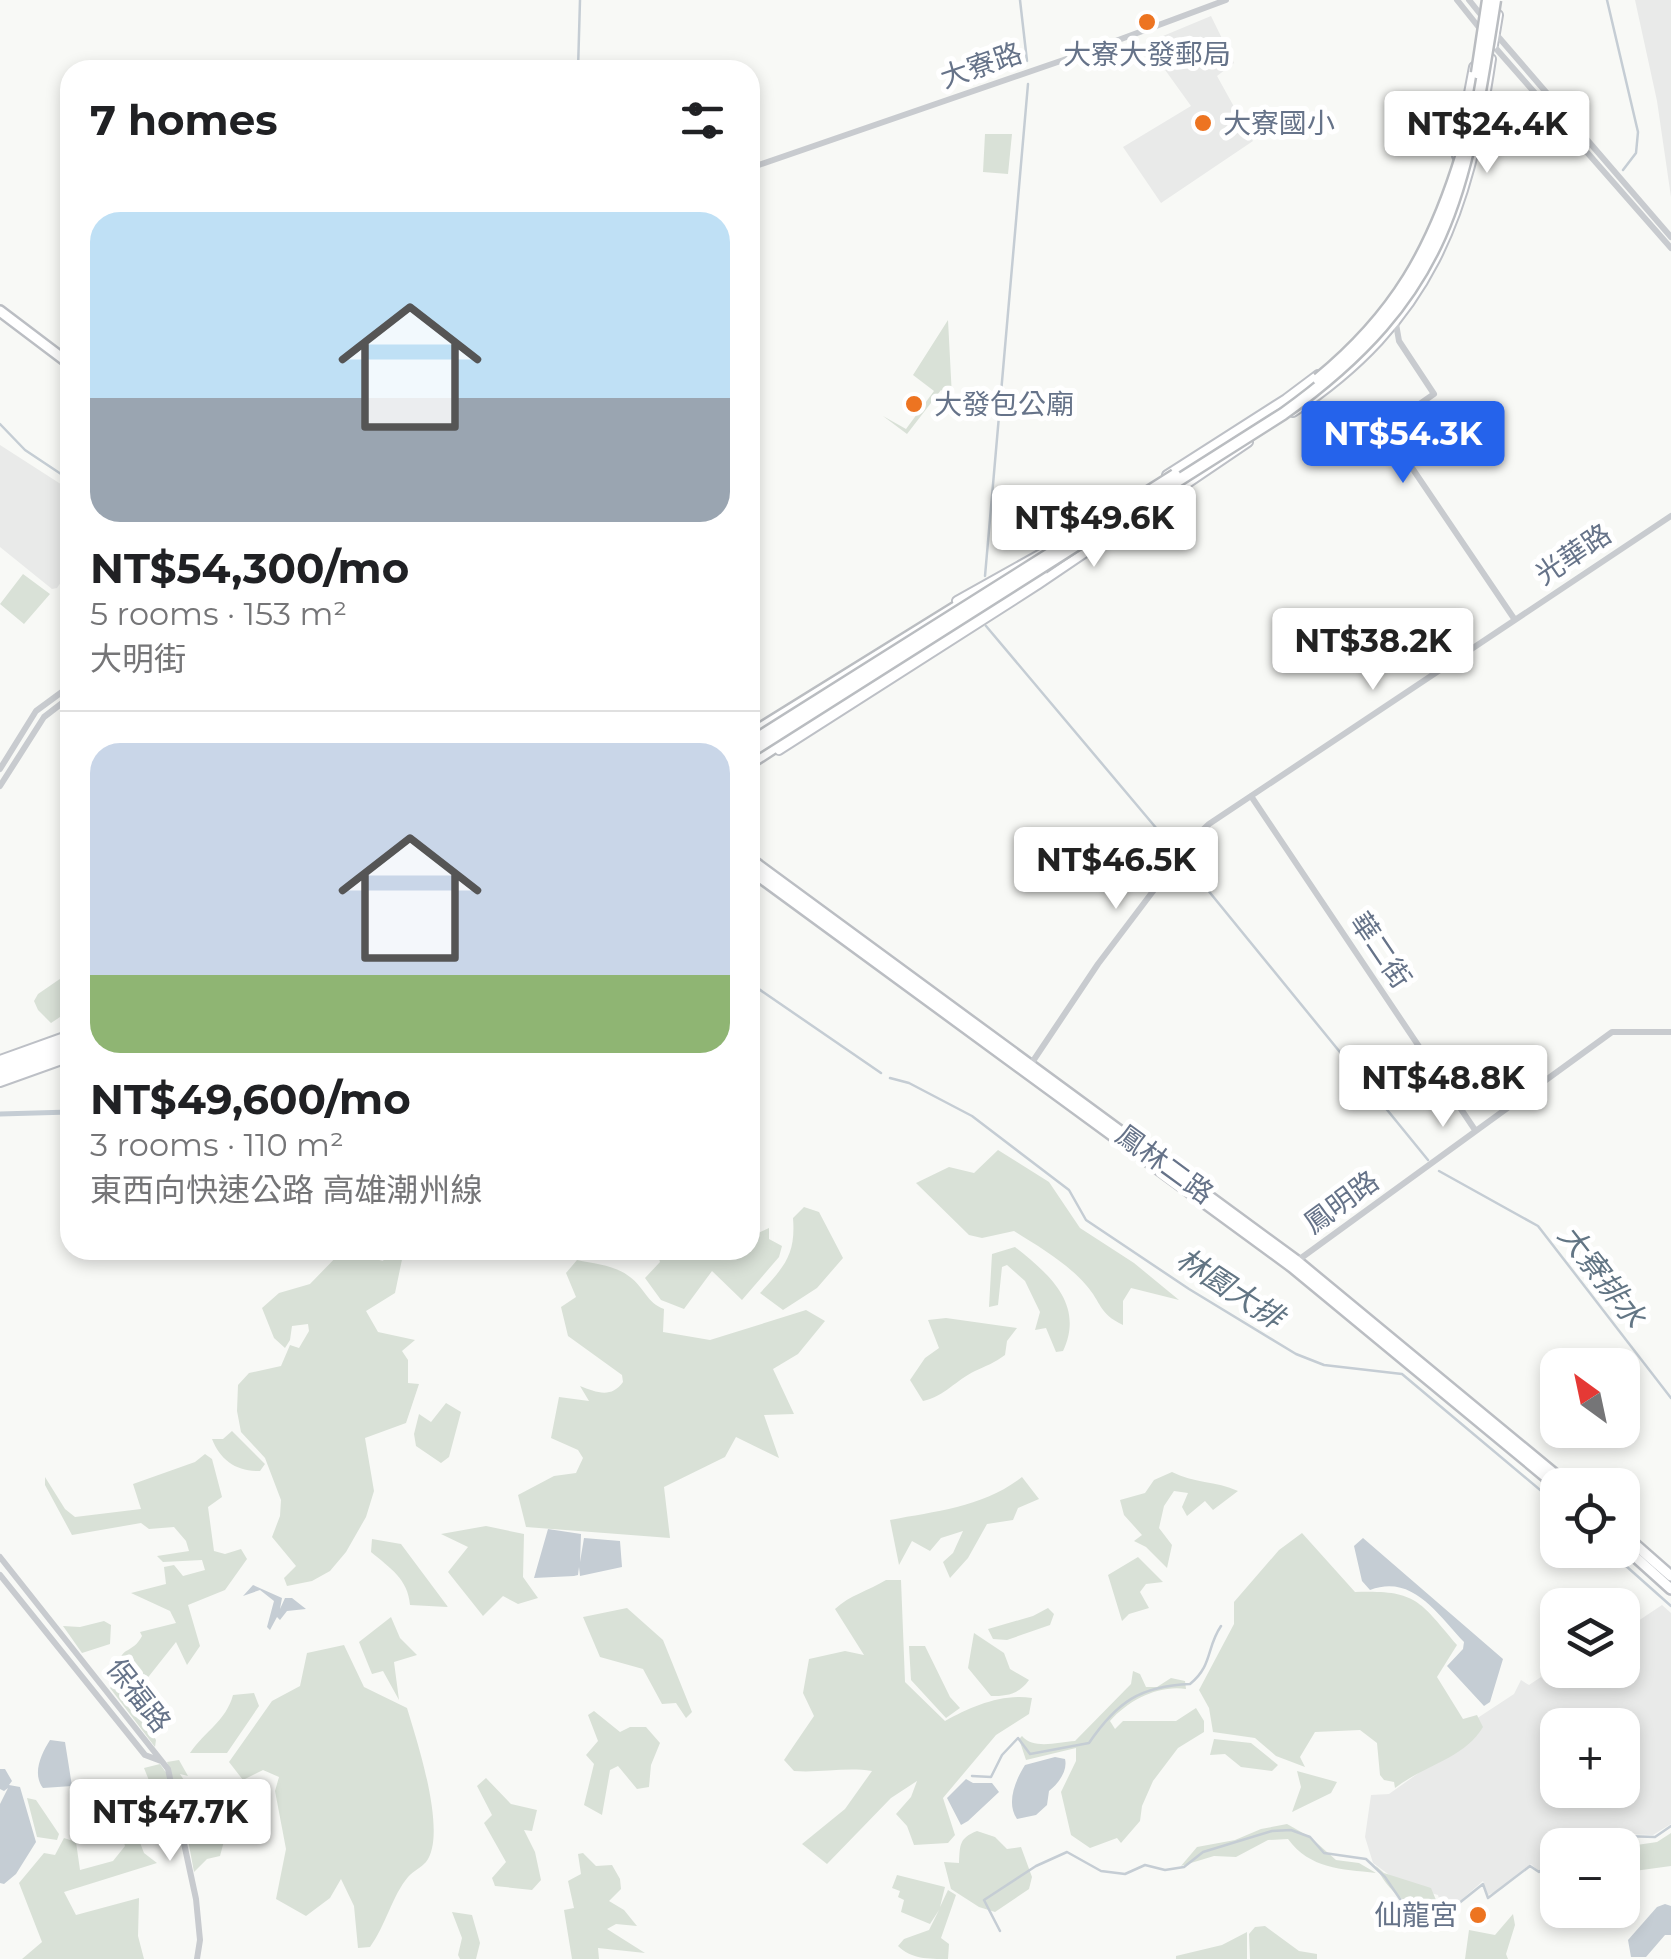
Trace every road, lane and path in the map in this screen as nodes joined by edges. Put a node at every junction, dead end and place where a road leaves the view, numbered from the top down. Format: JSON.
{"nodes":[{"id":1,"x":1226,"y":0,"type":"edge"},
{"id":2,"x":1458,"y":0,"type":"edge"},
{"id":3,"x":1469,"y":0,"type":"edge"},
{"id":4,"x":1492,"y":0,"type":"edge"},
{"id":5,"x":1481,"y":16,"type":"junction"},
{"id":6,"x":1480,"y":28,"type":"junction"},
{"id":7,"x":1495,"y":33,"type":"junction"},
{"id":8,"x":1493,"y":44,"type":"junction"},
{"id":9,"x":760,"y":165,"type":"edge"},
{"id":10,"x":1671,"y":237,"type":"edge"},
{"id":11,"x":1671,"y":248,"type":"edge"},
{"id":12,"x":1392,"y":298,"type":"junction"},
{"id":13,"x":0,"y":307,"type":"edge"},
{"id":14,"x":1396,"y":321,"type":"junction"},
{"id":15,"x":60,"y":353,"type":"edge"},
{"id":16,"x":1671,"y":516,"type":"edge"},
{"id":17,"x":1099,"y":531,"type":"junction"},
{"id":18,"x":1038,"y":562,"type":"junction"},
{"id":19,"x":1515,"y":620,"type":"junction"},
{"id":20,"x":60,"y":693,"type":"edge"},
{"id":21,"x":60,"y":704,"type":"edge"},
{"id":22,"x":760,"y":727,"type":"edge"},
{"id":23,"x":760,"y":727,"type":"edge"},
{"id":24,"x":760,"y":737,"type":"edge"},
{"id":25,"x":760,"y":746,"type":"edge"},
{"id":26,"x":760,"y":758,"type":"edge"},
{"id":27,"x":760,"y":760,"type":"edge"},
{"id":28,"x":0,"y":769,"type":"edge"},
{"id":29,"x":0,"y":786,"type":"edge"},
{"id":30,"x":1250,"y":796,"type":"junction"},
{"id":31,"x":760,"y":867,"type":"edge"},
{"id":32,"x":760,"y":877,"type":"edge"},
{"id":33,"x":1671,"y":1032,"type":"edge"},
{"id":34,"x":60,"y":1043,"type":"edge"},
{"id":35,"x":60,"y":1058,"type":"edge"},
{"id":36,"x":0,"y":1064,"type":"edge"},
{"id":37,"x":1028,"y":1069,"type":"junction"},
{"id":38,"x":0,"y":1079,"type":"edge"},
{"id":39,"x":1475,"y":1130,"type":"junction"},
{"id":40,"x":1294,"y":1264,"type":"junction"},
{"id":41,"x":1547,"y":1468,"type":"edge"},
{"id":42,"x":1540,"y":1472,"type":"edge"},
{"id":43,"x":1640,"y":1549,"type":"edge"},
{"id":44,"x":0,"y":1557,"type":"edge"},
{"id":45,"x":1640,"y":1561,"type":"edge"},
{"id":46,"x":0,"y":1575,"type":"edge"},
{"id":47,"x":1671,"y":1576,"type":"edge"},
{"id":48,"x":1671,"y":1588,"type":"edge"},
{"id":49,"x":161,"y":1761,"type":"junction"},
{"id":50,"x":197,"y":1959,"type":"edge"}],
"edges":[{"from":1,"to":9,"type":"street","name":"大寮路"},
{"from":2,"to":6,"type":"street"},
{"from":3,"to":5,"type":"street"},
{"from":4,"to":5,"type":"main road"},
{"from":4,"to":7,"type":"main road"},
{"from":4,"to":17,"type":"highway","bridge":true},
{"from":4,"to":18,"type":"highway","bridge":true},
{"from":5,"to":6,"type":"main road"},
{"from":5,"to":7,"type":"street"},
{"from":6,"to":8,"type":"street"},
{"from":6,"to":12,"type":"main road"},
{"from":7,"to":8,"type":"main road"},
{"from":7,"to":10,"type":"street"},
{"from":8,"to":11,"type":"street"},
{"from":8,"to":14,"type":"main road"},
{"from":12,"to":14,"type":"street"},
{"from":12,"to":23,"type":"main road"},
{"from":13,"to":15,"type":"main road"},
{"from":14,"to":19,"type":"street"},
{"from":14,"to":27,"type":"main road"},
{"from":16,"to":19,"type":"street","name":"光華路"},
{"from":17,"to":25,"type":"highway","bridge":true},
{"from":17,"to":26,"type":"highway","bridge":true},
{"from":18,"to":22,"type":"highway","bridge":true},
{"from":18,"to":24,"type":"highway","bridge":true},
{"from":19,"to":30,"type":"street","name":"光華路"},
{"from":20,"to":28,"type":"street"},
{"from":21,"to":29,"type":"street"},
{"from":30,"to":37,"type":"street","name":"光華路"},
{"from":30,"to":39,"type":"street","name":"華二街"},
{"from":31,"to":37,"type":"main road","name":"鳳林二路"},
{"from":32,"to":37,"type":"main road","name":"鳳林二路"},
{"from":33,"to":39,"type":"street","name":"鳳明路"},
{"from":34,"to":36,"type":"highway"},
{"from":35,"to":38,"type":"highway"},
{"from":37,"to":40,"type":"main road","name":"鳳林二路"},
{"from":39,"to":40,"type":"street","name":"鳳明路"},
{"from":40,"to":41,"type":"main road","name":"鳳林二路"},
{"from":40,"to":42,"type":"main road","name":"鳳林二路"},
{"from":43,"to":47,"type":"main road"},
{"from":44,"to":49,"type":"street","name":"保福路"},
{"from":45,"to":48,"type":"main road"},
{"from":46,"to":49,"type":"street","name":"保福路"},
{"from":49,"to":50,"type":"street"}]}
